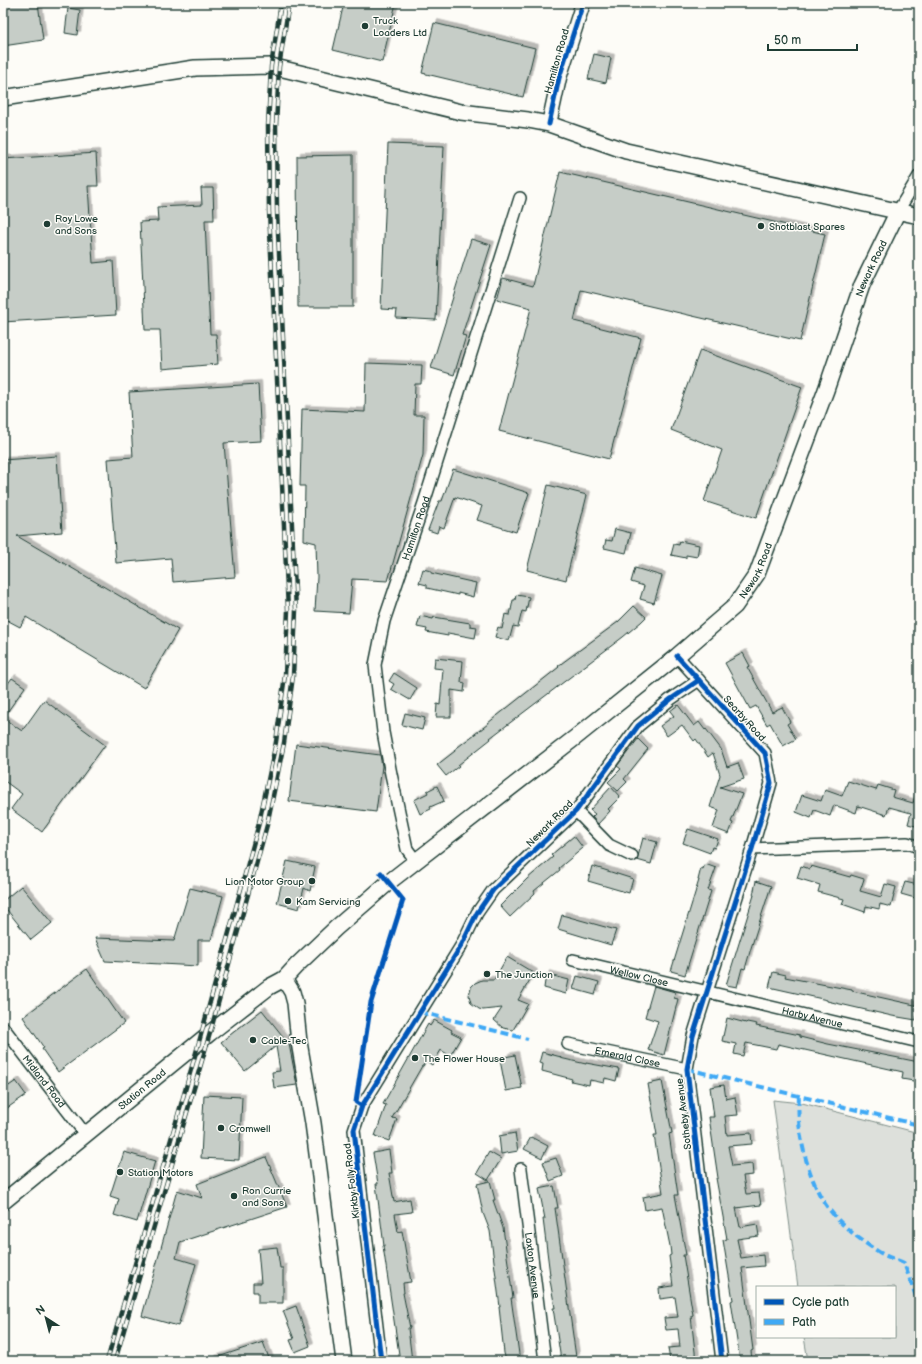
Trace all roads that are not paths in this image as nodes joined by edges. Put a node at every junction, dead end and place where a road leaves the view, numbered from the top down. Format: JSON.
{"nodes":[{"id":1,"x":583,"y":3,"type":"edge"},
{"id":2,"x":3,"y":98,"type":"edge"},
{"id":3,"x":549,"y":124,"type":"junction"},
{"id":4,"x":919,"y":176,"type":"edge"},
{"id":5,"x":520,"y":198,"type":"dead end"},
{"id":6,"x":898,"y":211,"type":"junction"},
{"id":7,"x":919,"y":216,"type":"edge"},
{"id":8,"x":677,"y":656,"type":"junction"},
{"id":9,"x":699,"y":680,"type":"junction"},
{"id":10,"x":576,"y":811,"type":"junction"},
{"id":11,"x":919,"y":847,"type":"edge"},
{"id":12,"x":752,"y":849,"type":"junction"},
{"id":13,"x":632,"y":856,"type":"dead end"},
{"id":14,"x":416,"y":861,"type":"junction"},
{"id":15,"x":572,"y":960,"type":"dead end"},
{"id":16,"x":284,"y":979,"type":"junction"},
{"id":17,"x":706,"y":992,"type":"junction"},
{"id":18,"x":430,"y":994,"type":"joint"},
{"id":19,"x":3,"y":1027,"type":"edge"},
{"id":20,"x":919,"y":1042,"type":"edge"},
{"id":21,"x":568,"y":1044,"type":"dead end"},
{"id":22,"x":687,"y":1069,"type":"junction"},
{"id":23,"x":86,"y":1135,"type":"junction"},
{"id":24,"x":521,"y":1169,"type":"dead end"},
{"id":25,"x":3,"y":1202,"type":"edge"},
{"id":26,"x":344,"y":1361,"type":"edge"},
{"id":27,"x":381,"y":1361,"type":"edge"},
{"id":28,"x":545,"y":1361,"type":"edge"},
{"id":29,"x":722,"y":1361,"type":"edge"}],
"edges":[{"from":1,"to":3,"type":"street","name":"Hamilton Road"},
{"from":2,"to":3,"type":"main road"},
{"from":3,"to":6,"type":"main road"},
{"from":4,"to":6,"type":"street"},
{"from":5,"to":14,"type":"street","name":"Hamilton Road"},
{"from":6,"to":7,"type":"main road"},
{"from":6,"to":8,"type":"main road","name":"Newark Road"},
{"from":8,"to":9,"type":"street","name":"Searby Road"},
{"from":8,"to":14,"type":"main road","name":"Newark Road"},
{"from":9,"to":10,"type":"street","name":"Newark Road"},
{"from":9,"to":12,"type":"street","name":"Searby Road"},
{"from":10,"to":13,"type":"street"},
{"from":10,"to":18,"type":"street","name":"Newark Road"},
{"from":11,"to":12,"type":"street"},
{"from":12,"to":17,"type":"street","name":"Sotheby Avenue"},
{"from":14,"to":16,"type":"main road","name":"Newark Road"},
{"from":15,"to":17,"type":"street","name":"Wellow Close"},
{"from":16,"to":23,"type":"main road","name":"Station Road"},
{"from":16,"to":26,"type":"main road"},
{"from":17,"to":20,"type":"street","name":"Harby Avenue"},
{"from":17,"to":22,"type":"street","name":"Sotheby Avenue"},
{"from":18,"to":27,"type":"street","name":"Kirkby Folly Road"},
{"from":19,"to":23,"type":"street","name":"Midland Road"},
{"from":21,"to":22,"type":"street","name":"Emerald Close"},
{"from":22,"to":29,"type":"street","name":"Sotheby Avenue"},
{"from":23,"to":25,"type":"main road","name":"Station Road"},
{"from":24,"to":28,"type":"street","name":"Laxton Avenue"}]}
